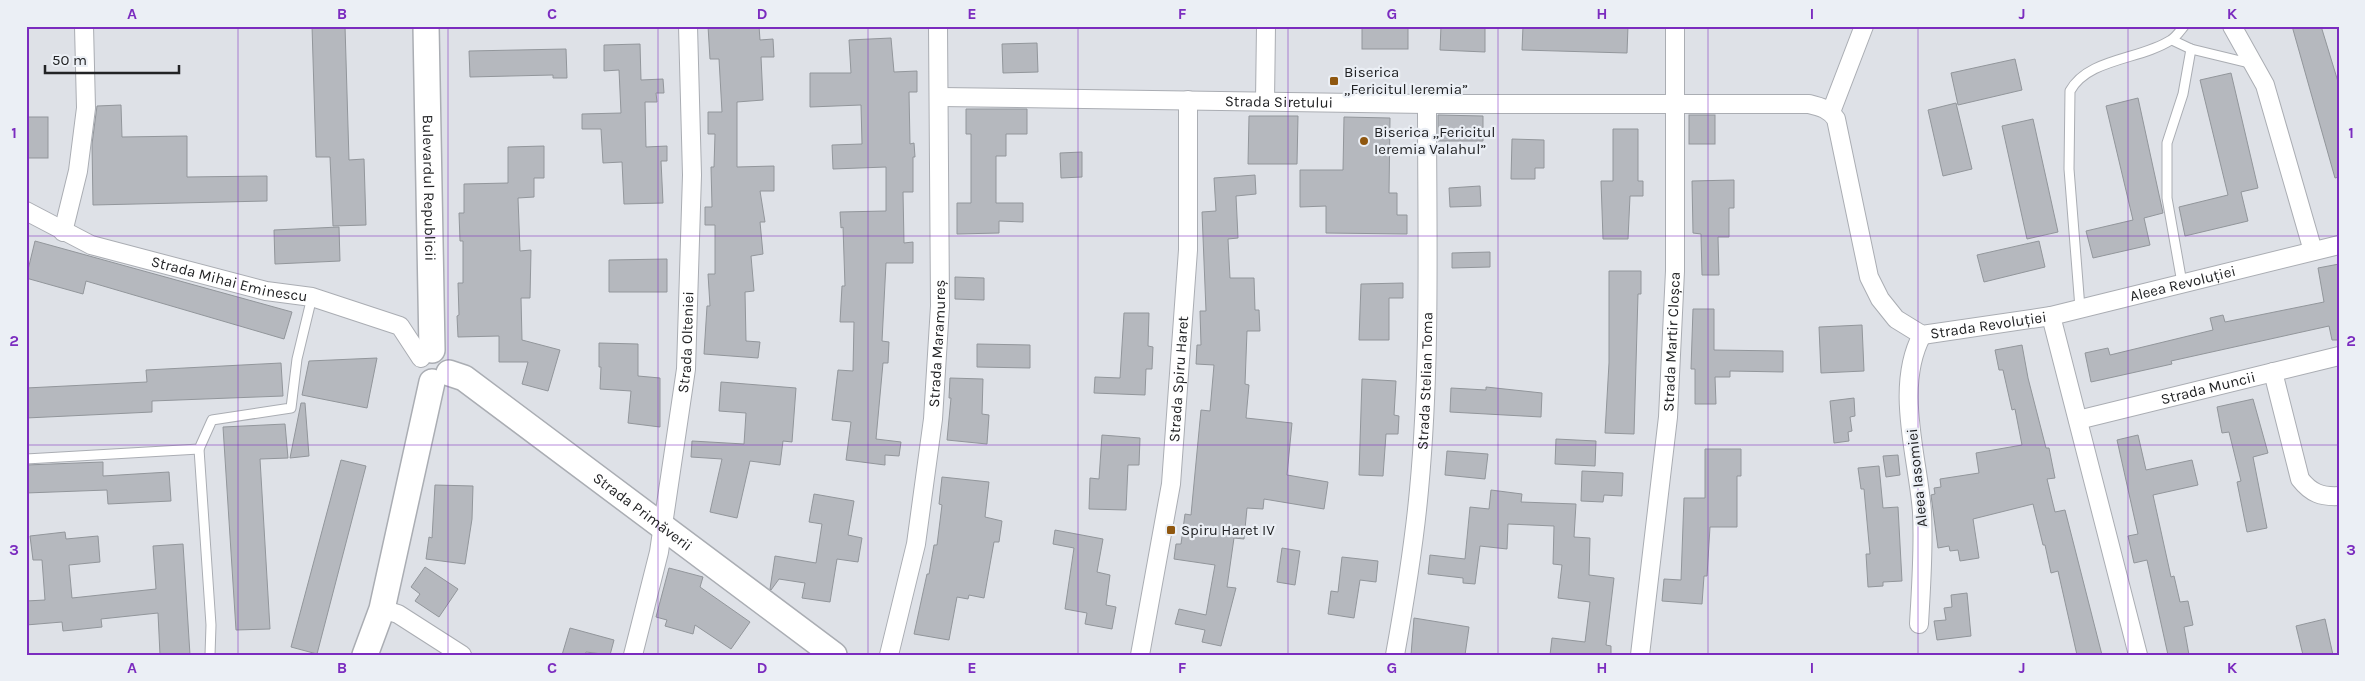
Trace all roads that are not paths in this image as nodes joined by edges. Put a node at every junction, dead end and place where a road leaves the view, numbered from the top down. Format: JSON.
{"nodes":[{"id":1,"x":84,"y":26,"type":"edge"},
{"id":2,"x":426,"y":26,"type":"edge"},
{"id":3,"x":688,"y":26,"type":"edge"},
{"id":4,"x":938,"y":26,"type":"edge"},
{"id":5,"x":1266,"y":26,"type":"edge"},
{"id":6,"x":1675,"y":26,"type":"edge"},
{"id":7,"x":1864,"y":26,"type":"edge"},
{"id":8,"x":2184,"y":26,"type":"edge"},
{"id":9,"x":2232,"y":26,"type":"edge"},
{"id":10,"x":2172,"y":40,"type":"junction"},
{"id":11,"x":2191,"y":48,"type":"junction"},
{"id":12,"x":2253,"y":64,"type":"junction"},
{"id":13,"x":940,"y":97,"type":"junction"},
{"id":14,"x":1188,"y":100,"type":"junction"},
{"id":15,"x":1265,"y":101,"type":"junction"},
{"id":16,"x":1427,"y":104,"type":"junction"},
{"id":17,"x":1677,"y":105,"type":"junction"},
{"id":18,"x":1831,"y":112,"type":"junction"},
{"id":19,"x":26,"y":212,"type":"edge"},
{"id":20,"x":63,"y":232,"type":"junction"},
{"id":21,"x":2339,"y":245,"type":"edge"},
{"id":22,"x":2313,"y":251,"type":"junction"},
{"id":23,"x":2182,"y":283,"type":"junction"},
{"id":24,"x":312,"y":297,"type":"junction"},
{"id":25,"x":2080,"y":308,"type":"junction"},
{"id":26,"x":2051,"y":316,"type":"junction"},
{"id":27,"x":1922,"y":335,"type":"junction"},
{"id":28,"x":427,"y":354,"type":"junction"},
{"id":29,"x":2339,"y":356,"type":"edge"},
{"id":30,"x":2273,"y":372,"type":"junction"},
{"id":31,"x":441,"y":377,"type":"junction"},
{"id":32,"x":2078,"y":420,"type":"junction"},
{"id":33,"x":199,"y":449,"type":"junction"},
{"id":34,"x":26,"y":459,"type":"edge"},
{"id":35,"x":2339,"y":496,"type":"edge"},
{"id":36,"x":663,"y":526,"type":"junction"},
{"id":37,"x":382,"y":609,"type":"junction"},
{"id":38,"x":1919,"y":624,"type":"dead end"},
{"id":39,"x":210,"y":655,"type":"edge"},
{"id":40,"x":365,"y":655,"type":"edge"},
{"id":41,"x":462,"y":655,"type":"edge"},
{"id":42,"x":633,"y":655,"type":"edge"},
{"id":43,"x":834,"y":655,"type":"edge"},
{"id":44,"x":889,"y":655,"type":"edge"},
{"id":45,"x":1140,"y":655,"type":"edge"},
{"id":46,"x":1395,"y":655,"type":"edge"},
{"id":47,"x":1640,"y":655,"type":"edge"},
{"id":48,"x":2138,"y":655,"type":"edge"}],
"edges":[{"from":1,"to":20,"type":"street"},
{"from":2,"to":28,"type":"main road","name":"Bulevardul Republicii"},
{"from":3,"to":36,"type":"street","name":"Strada Olteniei"},
{"from":4,"to":13,"type":"street","name":"Strada Maramureș"},
{"from":5,"to":15,"type":"street"},
{"from":6,"to":17,"type":"street","name":"Strada Martir Cloșca"},
{"from":7,"to":18,"type":"street"},
{"from":8,"to":10,"type":"lane"},
{"from":9,"to":12,"type":"street"},
{"from":10,"to":11,"type":"lane"},
{"from":10,"to":25,"type":"lane"},
{"from":11,"to":12,"type":"lane"},
{"from":11,"to":23,"type":"lane"},
{"from":12,"to":22,"type":"street"},
{"from":13,"to":14,"type":"street","name":"Strada Siretului"},
{"from":13,"to":44,"type":"street","name":"Strada Maramureș"},
{"from":14,"to":15,"type":"street","name":"Strada Siretului"},
{"from":14,"to":45,"type":"street","name":"Strada Spiru Haret"},
{"from":15,"to":16,"type":"street","name":"Strada Siretului"},
{"from":16,"to":17,"type":"street","name":"Strada Siretului"},
{"from":16,"to":46,"type":"street","name":"Strada Stelian Toma"},
{"from":17,"to":18,"type":"street"},
{"from":17,"to":47,"type":"street","name":"Strada Martir Cloșca"},
{"from":18,"to":27,"type":"street","name":"Strada Revoluției"},
{"from":19,"to":20,"type":"street","name":"Strada Mihai Eminescu"},
{"from":20,"to":24,"type":"street","name":"Strada Mihai Eminescu"},
{"from":21,"to":22,"type":"street","name":"Aleea Revoluției"},
{"from":22,"to":23,"type":"street","name":"Aleea Revoluției"},
{"from":23,"to":25,"type":"street","name":"Aleea Revoluției"},
{"from":24,"to":28,"type":"street","name":"Strada Mihai Eminescu"},
{"from":24,"to":33,"type":"lane"},
{"from":25,"to":26,"type":"street","name":"Aleea Revoluției"},
{"from":26,"to":27,"type":"street","name":"Strada Revoluției"},
{"from":26,"to":32,"type":"street","name":"Strada Revoluției"},
{"from":27,"to":38,"type":"street","name":"Aleea Iasomiei"},
{"from":28,"to":31,"type":"main road"},
{"from":29,"to":30,"type":"street","name":"Strada Muncii"},
{"from":30,"to":32,"type":"street","name":"Strada Muncii"},
{"from":30,"to":35,"type":"street"},
{"from":31,"to":36,"type":"main road","name":"Strada Primăverii"},
{"from":31,"to":37,"type":"main road"},
{"from":32,"to":48,"type":"street","name":"Strada Revoluției"},
{"from":33,"to":34,"type":"lane"},
{"from":33,"to":39,"type":"lane"},
{"from":36,"to":42,"type":"street","name":"Strada Olteniei"},
{"from":36,"to":43,"type":"main road","name":"Strada Primăverii"},
{"from":37,"to":40,"type":"main road"},
{"from":37,"to":41,"type":"street"}]}
